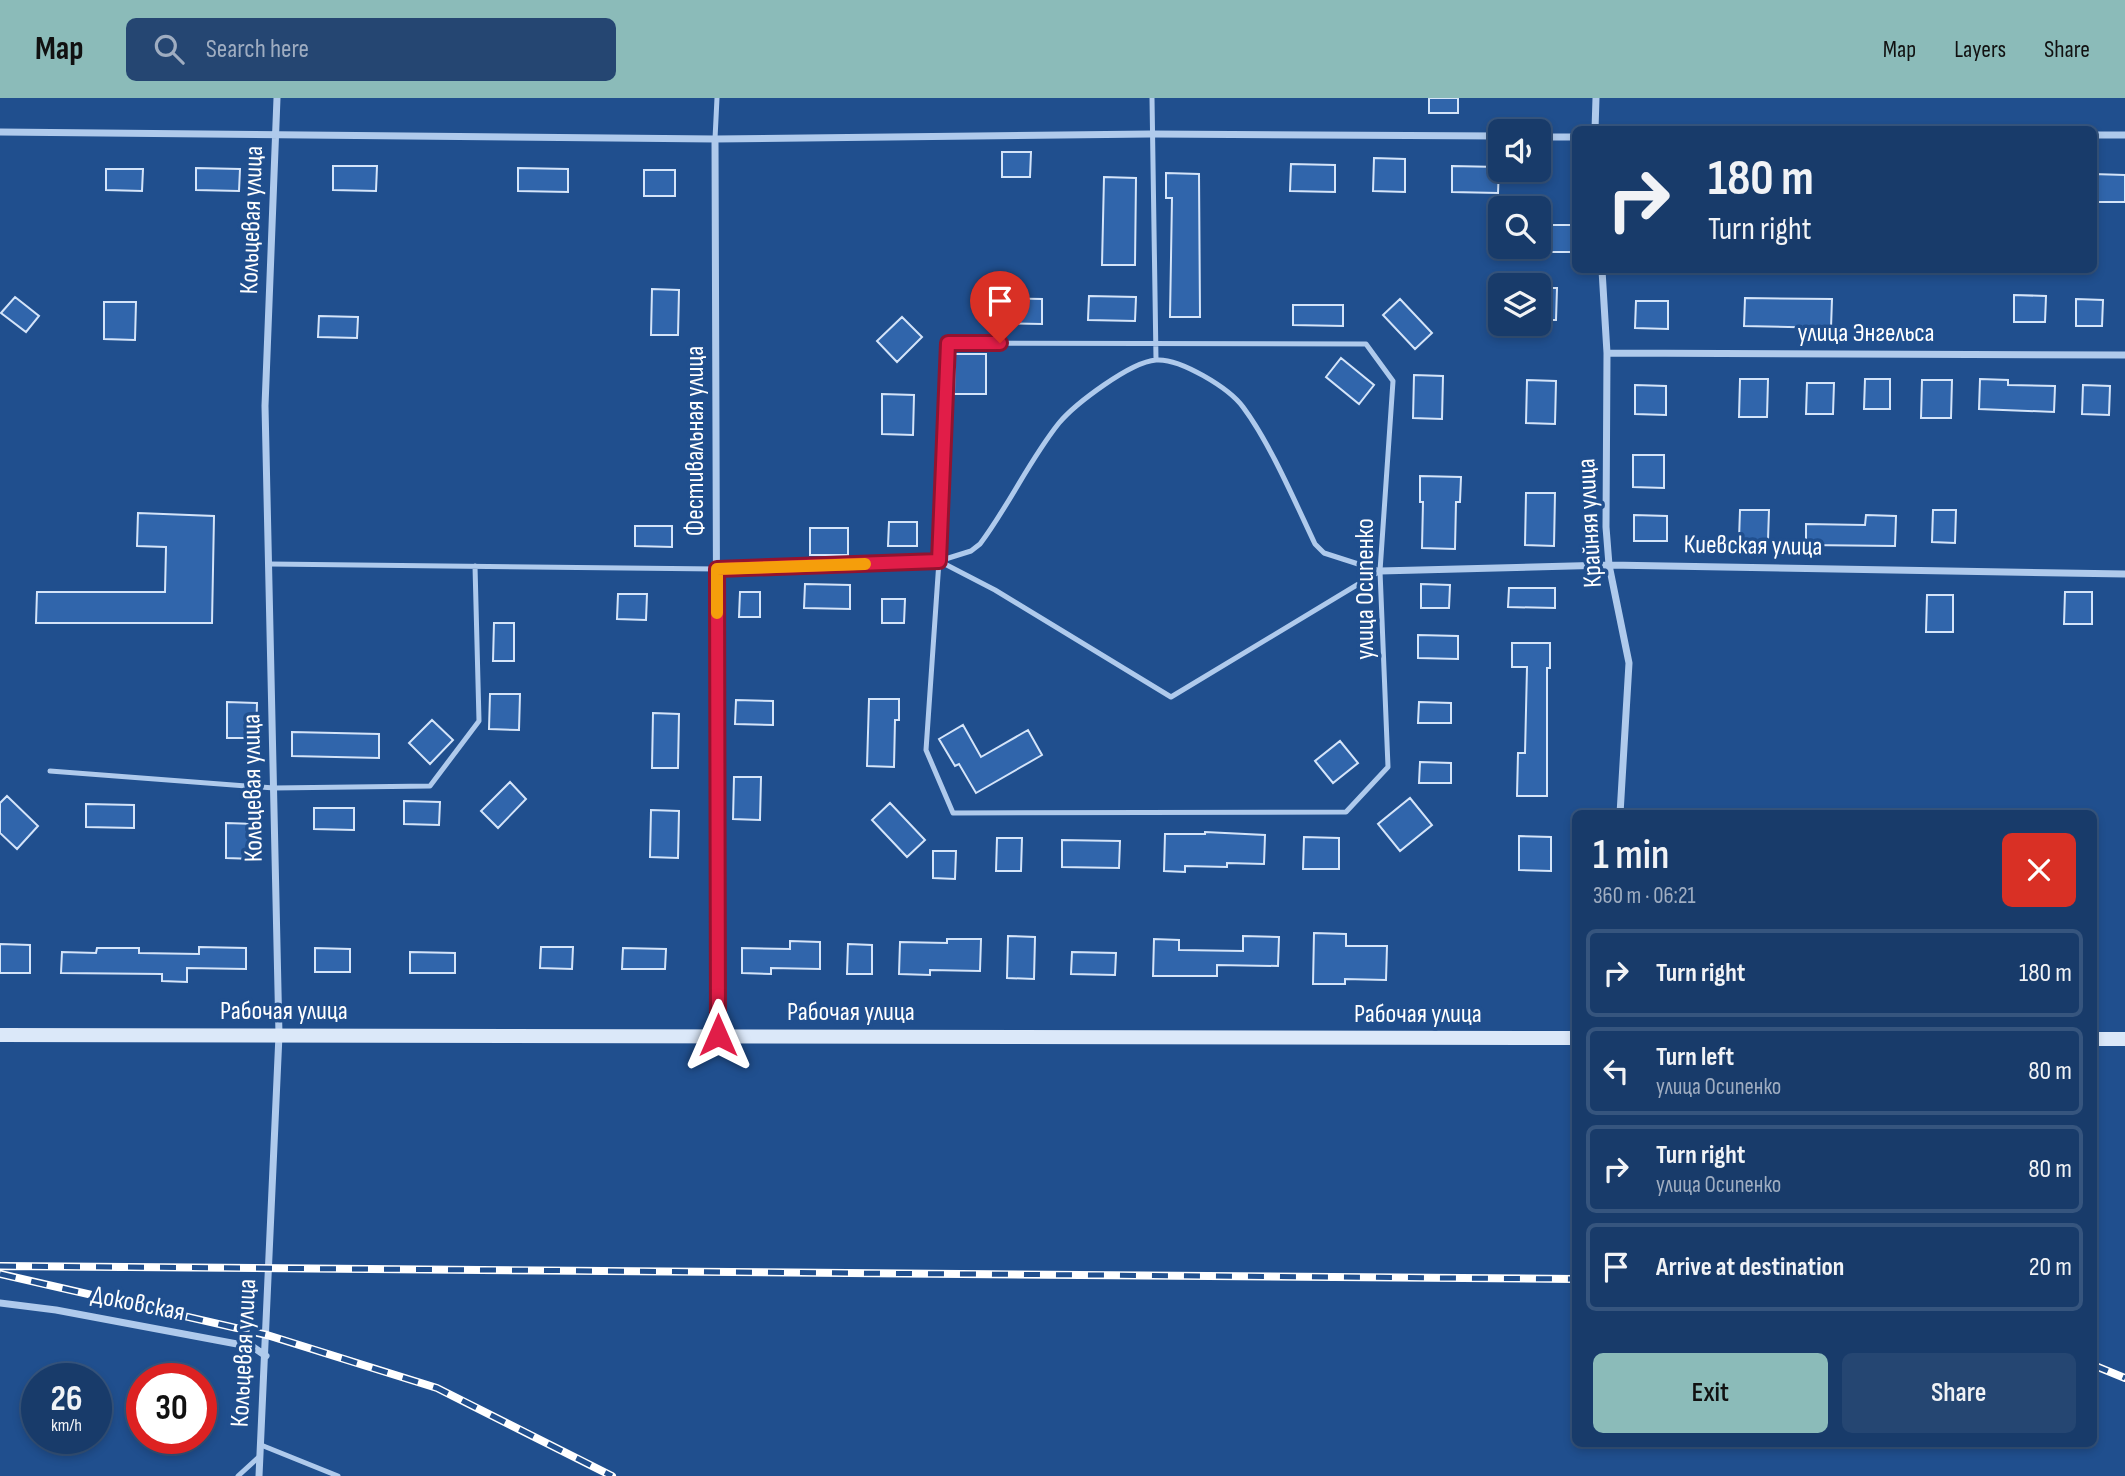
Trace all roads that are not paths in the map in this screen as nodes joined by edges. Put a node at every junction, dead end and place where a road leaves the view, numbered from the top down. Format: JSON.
{"nodes":[{"id":1,"x":277,"y":98,"type":"edge"},
{"id":2,"x":717,"y":98,"type":"edge"},
{"id":3,"x":1152,"y":98,"type":"edge"},
{"id":4,"x":1596,"y":98,"type":"edge"},
{"id":5,"x":1595,"y":126,"type":"edge"},
{"id":6,"x":0,"y":132,"type":"edge"},
{"id":7,"x":1151,"y":134,"type":"junction"},
{"id":8,"x":277,"y":135,"type":"junction"},
{"id":9,"x":2097,"y":135,"type":"edge"},
{"id":10,"x":2125,"y":135,"type":"edge"},
{"id":11,"x":1488,"y":136,"type":"edge"},
{"id":12,"x":1551,"y":136,"type":"edge"},
{"id":13,"x":1572,"y":137,"type":"edge"},
{"id":14,"x":715,"y":139,"type":"junction"},
{"id":15,"x":1602,"y":273,"type":"edge"},
{"id":16,"x":1156,"y":344,"type":"junction"},
{"id":17,"x":1607,"y":353,"type":"junction"},
{"id":18,"x":2125,"y":355,"type":"edge"},
{"id":19,"x":1156,"y":359,"type":"junction"},
{"id":20,"x":939,"y":561,"type":"junction"},
{"id":21,"x":270,"y":564,"type":"junction"},
{"id":22,"x":1609,"y":565,"type":"junction"},
{"id":23,"x":475,"y":566,"type":"junction"},
{"id":24,"x":717,"y":569,"type":"junction"},
{"id":25,"x":1380,"y":571,"type":"junction"},
{"id":26,"x":2125,"y":574,"type":"edge"},
{"id":27,"x":50,"y":771,"type":"dead end"},
{"id":28,"x":275,"y":788,"type":"junction"},
{"id":29,"x":1620,"y":810,"type":"edge"},
{"id":30,"x":0,"y":1035,"type":"edge"},
{"id":31,"x":279,"y":1035,"type":"junction"},
{"id":32,"x":718,"y":1035,"type":"junction"},
{"id":33,"x":1572,"y":1038,"type":"edge"},
{"id":34,"x":2097,"y":1039,"type":"edge"},
{"id":35,"x":2125,"y":1039,"type":"edge"},
{"id":36,"x":0,"y":1303,"type":"edge"},
{"id":37,"x":266,"y":1356,"type":"junction"},
{"id":38,"x":261,"y":1445,"type":"junction"},
{"id":39,"x":260,"y":1455,"type":"junction"},
{"id":40,"x":238,"y":1476,"type":"edge"},
{"id":41,"x":259,"y":1476,"type":"edge"},
{"id":42,"x":338,"y":1476,"type":"edge"}],
"edges":[{"from":1,"to":8,"type":"street","name":"Кольцевая улица"},
{"from":2,"to":14,"type":"lane","name":"Фестивальная улица"},
{"from":3,"to":7,"type":"lane"},
{"from":4,"to":5,"type":"street"},
{"from":6,"to":8,"type":"street"},
{"from":7,"to":11,"type":"street"},
{"from":7,"to":14,"type":"street"},
{"from":7,"to":16,"type":"lane"},
{"from":8,"to":14,"type":"street"},
{"from":8,"to":21,"type":"street","name":"Кольцевая улица"},
{"from":9,"to":10,"type":"street"},
{"from":12,"to":13,"type":"street"},
{"from":14,"to":24,"type":"street","name":"Фестивальная улица"},
{"from":15,"to":17,"type":"street","name":"Крайняя улица"},
{"from":16,"to":19,"type":"lane"},
{"from":16,"to":20,"type":"lane","name":"улица Осипенко"},
{"from":16,"to":25,"type":"lane","name":"улица Осипенко"},
{"from":17,"to":18,"type":"street","name":"улица Энгельса"},
{"from":17,"to":22,"type":"street","name":"Крайняя улица"},
{"from":19,"to":20,"type":"lane"},
{"from":19,"to":25,"type":"lane"},
{"from":20,"to":24,"type":"lane"},
{"from":20,"to":25,"type":"lane"},
{"from":20,"to":25,"type":"lane","name":"улица Осипенко"},
{"from":21,"to":23,"type":"lane"},
{"from":21,"to":28,"type":"street","name":"Кольцевая улица"},
{"from":22,"to":25,"type":"street","name":"Киевская улица"},
{"from":22,"to":26,"type":"street","name":"Киевская улица"},
{"from":22,"to":29,"type":"street","name":"Крайняя улица"},
{"from":23,"to":24,"type":"lane"},
{"from":23,"to":28,"type":"lane"},
{"from":24,"to":32,"type":"street","name":"Фестивальная улица"},
{"from":27,"to":28,"type":"lane"},
{"from":28,"to":31,"type":"street","name":"Кольцевая улица"},
{"from":30,"to":31,"type":"main road","name":"Рабочая улица"},
{"from":31,"to":32,"type":"main road","name":"Рабочая улица"},
{"from":31,"to":37,"type":"street","name":"Кольцевая улица"},
{"from":32,"to":33,"type":"main road","name":"Рабочая улица"},
{"from":34,"to":35,"type":"main road"},
{"from":36,"to":37,"type":"street","name":"Доковская"},
{"from":37,"to":38,"type":"street","name":"Кольцевая улица"},
{"from":38,"to":39,"type":"street","name":"Кольцевая улица"},
{"from":38,"to":42,"type":"lane"},
{"from":39,"to":40,"type":"lane"},
{"from":39,"to":41,"type":"street","name":"Кольцевая улица"}]}
